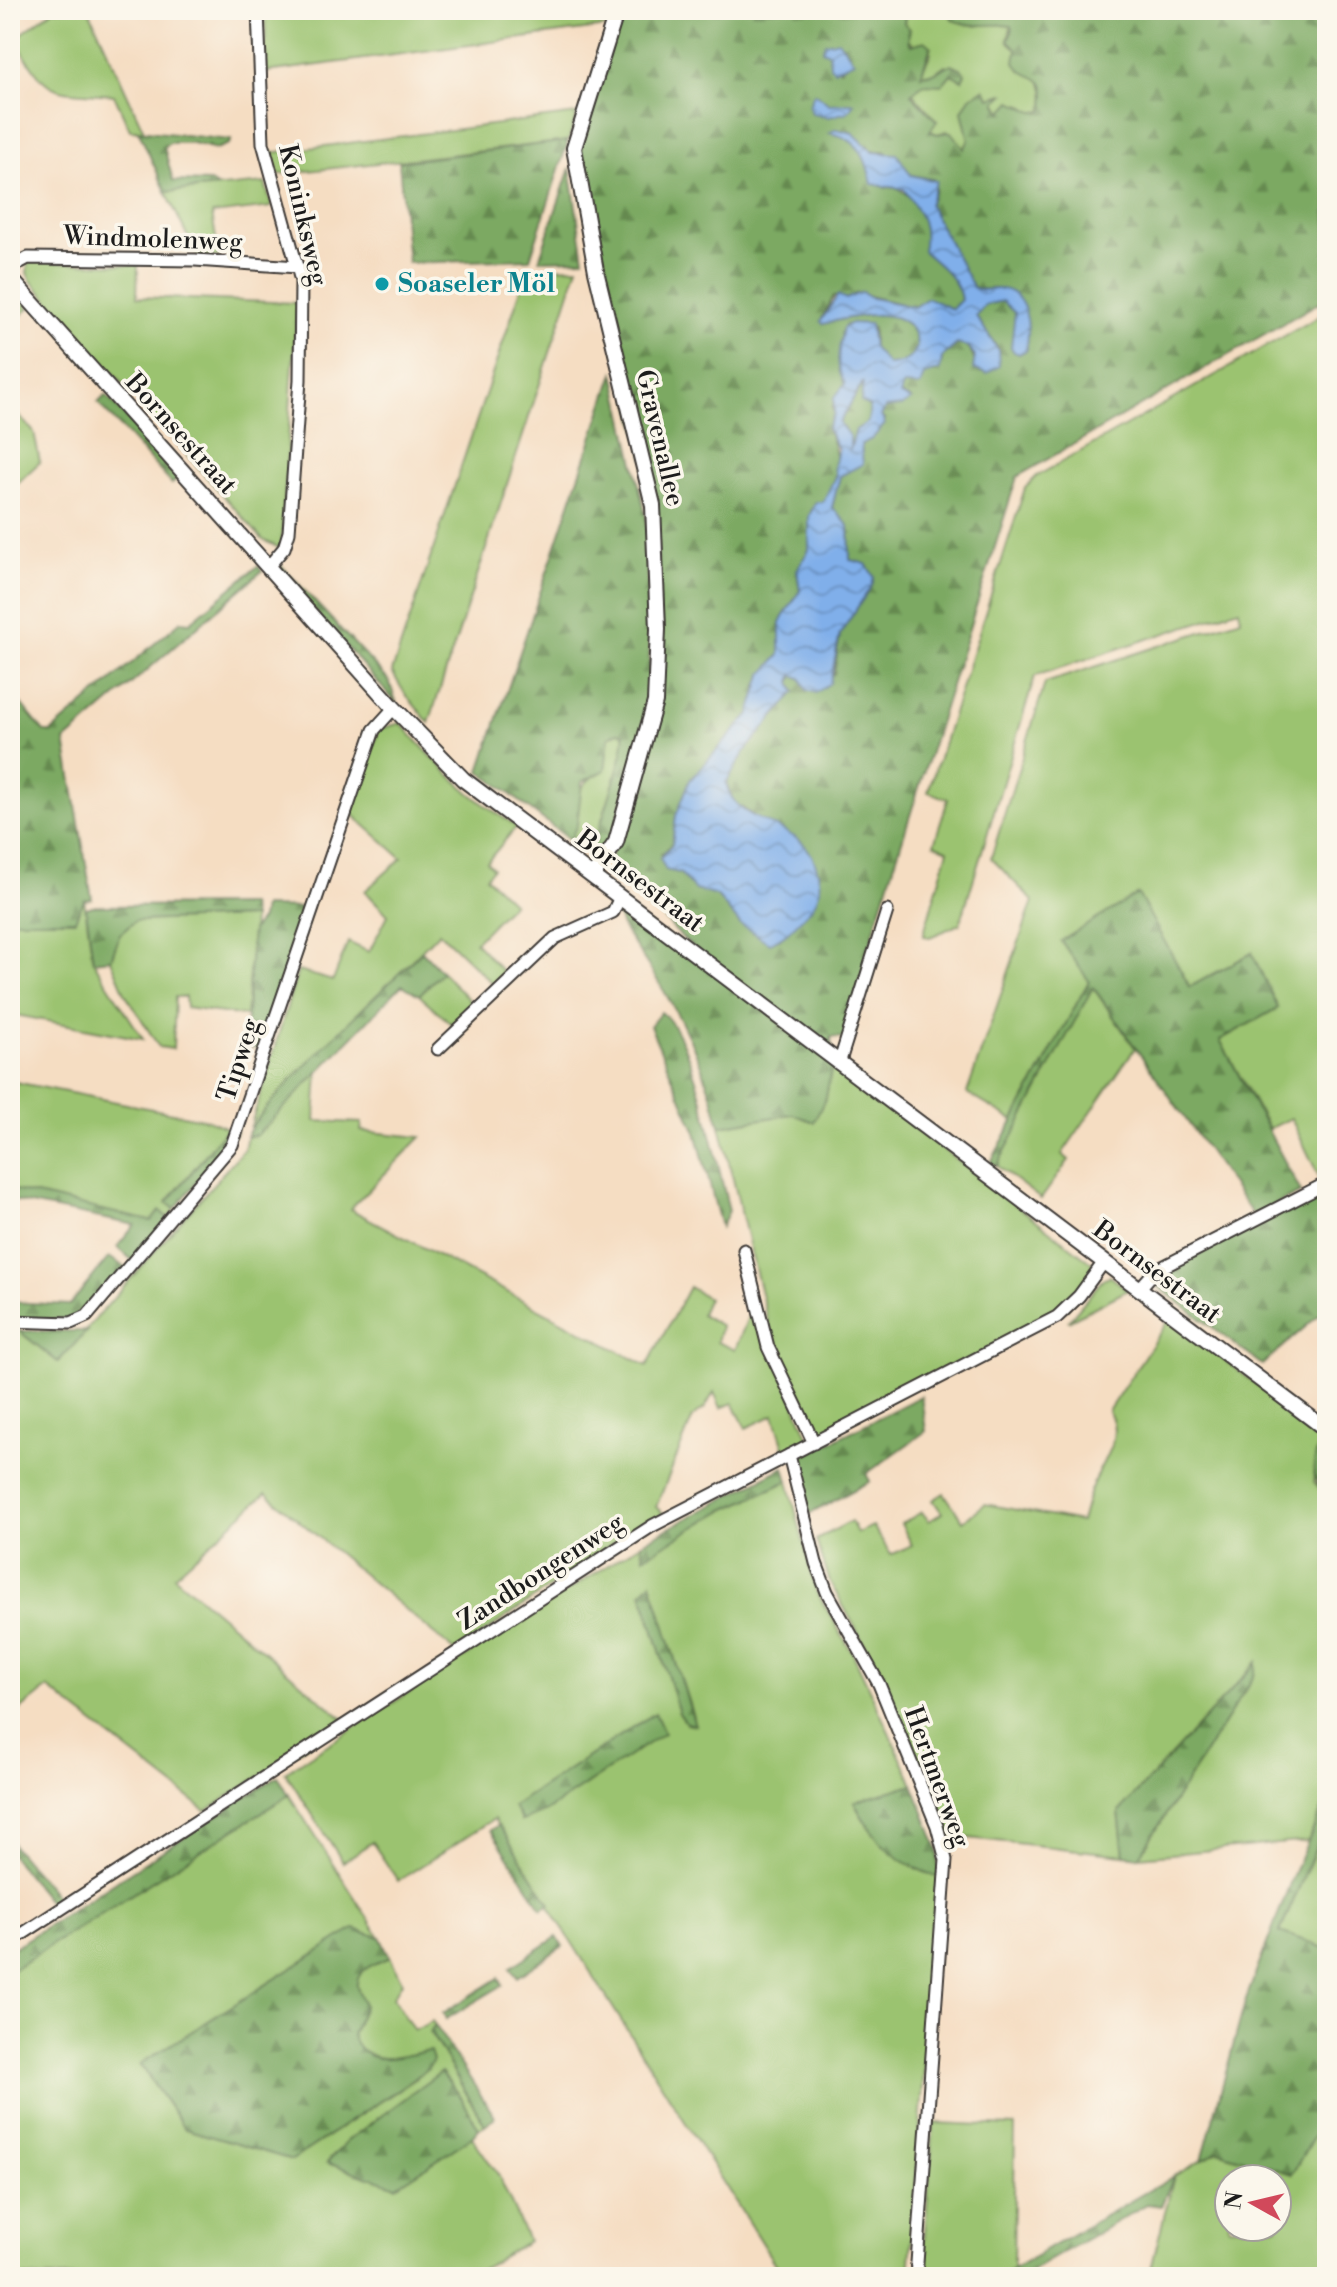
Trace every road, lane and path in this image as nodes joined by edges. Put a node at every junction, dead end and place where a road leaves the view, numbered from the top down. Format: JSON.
{"nodes":[{"id":1,"x":258,"y":10,"type":"edge"},
{"id":2,"x":617,"y":10,"type":"edge"},
{"id":3,"x":298,"y":267,"type":"junction"},
{"id":4,"x":10,"y":268,"type":"edge"},
{"id":5,"x":10,"y":278,"type":"edge"},
{"id":6,"x":268,"y":567,"type":"junction"},
{"id":7,"x":394,"y":708,"type":"junction"},
{"id":8,"x":593,"y":876,"type":"junction"},
{"id":9,"x":620,"y":897,"type":"junction"},
{"id":10,"x":887,"y":911,"type":"dead end"},
{"id":11,"x":438,"y":1049,"type":"dead end"},
{"id":12,"x":839,"y":1064,"type":"junction"},
{"id":13,"x":1327,"y":1183,"type":"edge"},
{"id":14,"x":744,"y":1250,"type":"dead end"},
{"id":15,"x":1104,"y":1262,"type":"junction"},
{"id":16,"x":1139,"y":1289,"type":"junction"},
{"id":17,"x":10,"y":1321,"type":"edge"},
{"id":18,"x":1327,"y":1430,"type":"edge"},
{"id":19,"x":814,"y":1443,"type":"junction"},
{"id":20,"x":789,"y":1455,"type":"junction"},
{"id":21,"x":10,"y":1942,"type":"edge"},
{"id":22,"x":916,"y":2277,"type":"edge"}],
"edges":[{"from":1,"to":3,"type":"street","name":"Koninksweg"},
{"from":2,"to":8,"type":"street","name":"Gravenallee"},
{"from":3,"to":4,"type":"street","name":"Windmolenweg"},
{"from":3,"to":6,"type":"street","name":"Koninksweg"},
{"from":5,"to":6,"type":"street","name":"Bornsestraat"},
{"from":6,"to":7,"type":"street","name":"Bornsestraat"},
{"from":7,"to":8,"type":"street","name":"Bornsestraat"},
{"from":7,"to":17,"type":"street","name":"Tipweg"},
{"from":8,"to":9,"type":"street","name":"Bornsestraat"},
{"from":9,"to":11,"type":"street","name":"Bornsestraat"},
{"from":9,"to":12,"type":"street","name":"Bornsestraat"},
{"from":10,"to":12,"type":"street"},
{"from":12,"to":15,"type":"street","name":"Bornsestraat"},
{"from":13,"to":16,"type":"street"},
{"from":14,"to":19,"type":"street"},
{"from":15,"to":16,"type":"street","name":"Bornsestraat"},
{"from":15,"to":19,"type":"street","name":"Zandbongenweg"},
{"from":16,"to":18,"type":"street","name":"Bornsestraat"},
{"from":19,"to":20,"type":"street","name":"Zandbongenweg"},
{"from":20,"to":21,"type":"street","name":"Zandbongenweg"},
{"from":20,"to":22,"type":"street","name":"Hertmerweg"}]}
